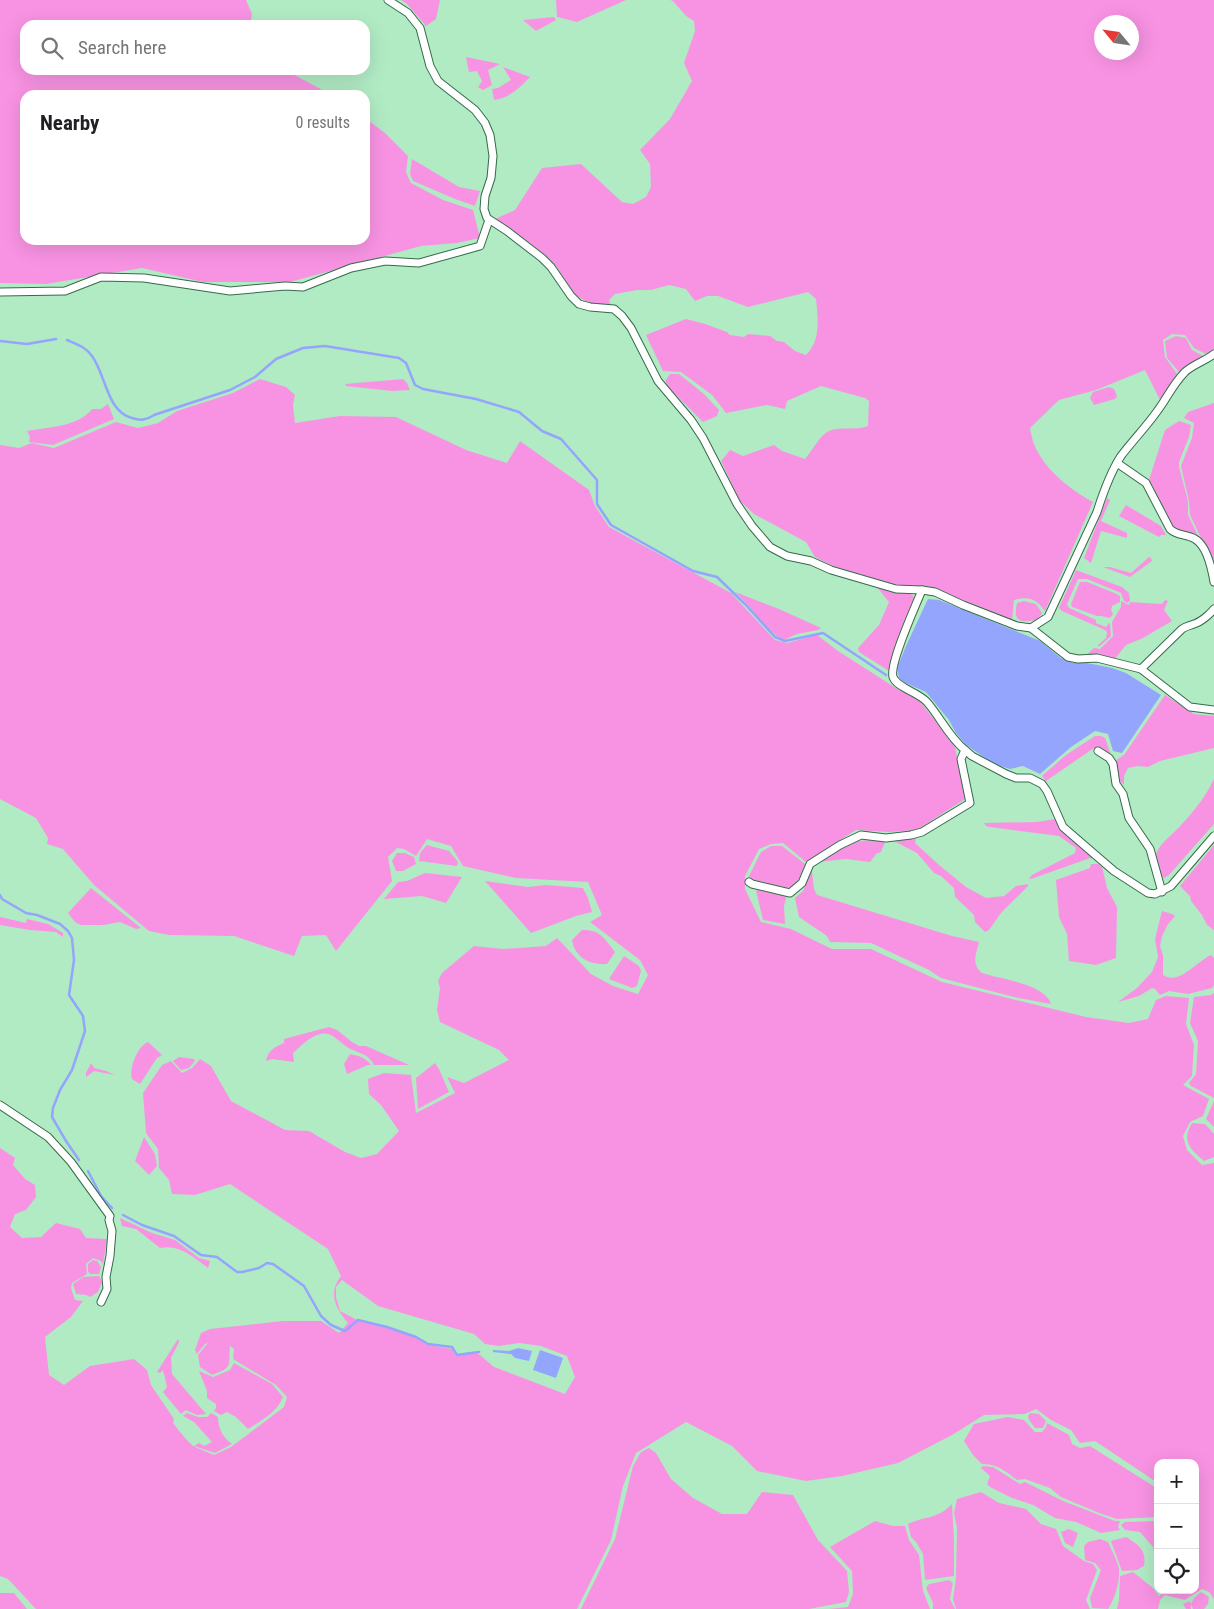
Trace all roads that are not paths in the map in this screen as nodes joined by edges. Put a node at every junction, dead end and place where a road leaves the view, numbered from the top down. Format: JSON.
{"nodes":[{"id":1,"x":388,"y":0,"type":"edge"},
{"id":2,"x":489,"y":220,"type":"junction"},
{"id":3,"x":0,"y":292,"type":"edge"},
{"id":4,"x":1214,"y":354,"type":"edge"},
{"id":5,"x":1117,"y":463,"type":"junction"},
{"id":6,"x":1214,"y":582,"type":"edge"},
{"id":7,"x":922,"y":590,"type":"junction"},
{"id":8,"x":1214,"y":609,"type":"edge"},
{"id":9,"x":1031,"y":628,"type":"junction"},
{"id":10,"x":1141,"y":669,"type":"junction"},
{"id":11,"x":1214,"y":710,"type":"edge"},
{"id":12,"x":965,"y":750,"type":"junction"},
{"id":13,"x":1098,"y":751,"type":"dead end"},
{"id":14,"x":1214,"y":836,"type":"edge"},
{"id":15,"x":749,"y":882,"type":"dead end"},
{"id":16,"x":1162,"y":892,"type":"junction"},
{"id":17,"x":0,"y":1106,"type":"edge"},
{"id":18,"x":101,"y":1302,"type":"dead end"}],
"edges":[{"from":1,"to":2,"type":"street"},
{"from":2,"to":3,"type":"street"},
{"from":2,"to":7,"type":"street"},
{"from":4,"to":5,"type":"street"},
{"from":5,"to":6,"type":"street"},
{"from":5,"to":9,"type":"street"},
{"from":7,"to":9,"type":"street"},
{"from":7,"to":12,"type":"street"},
{"from":8,"to":10,"type":"street"},
{"from":9,"to":10,"type":"street"},
{"from":10,"to":11,"type":"street"},
{"from":12,"to":15,"type":"street"},
{"from":12,"to":16,"type":"street"},
{"from":13,"to":16,"type":"street"},
{"from":14,"to":16,"type":"street"},
{"from":17,"to":18,"type":"street"}]}
